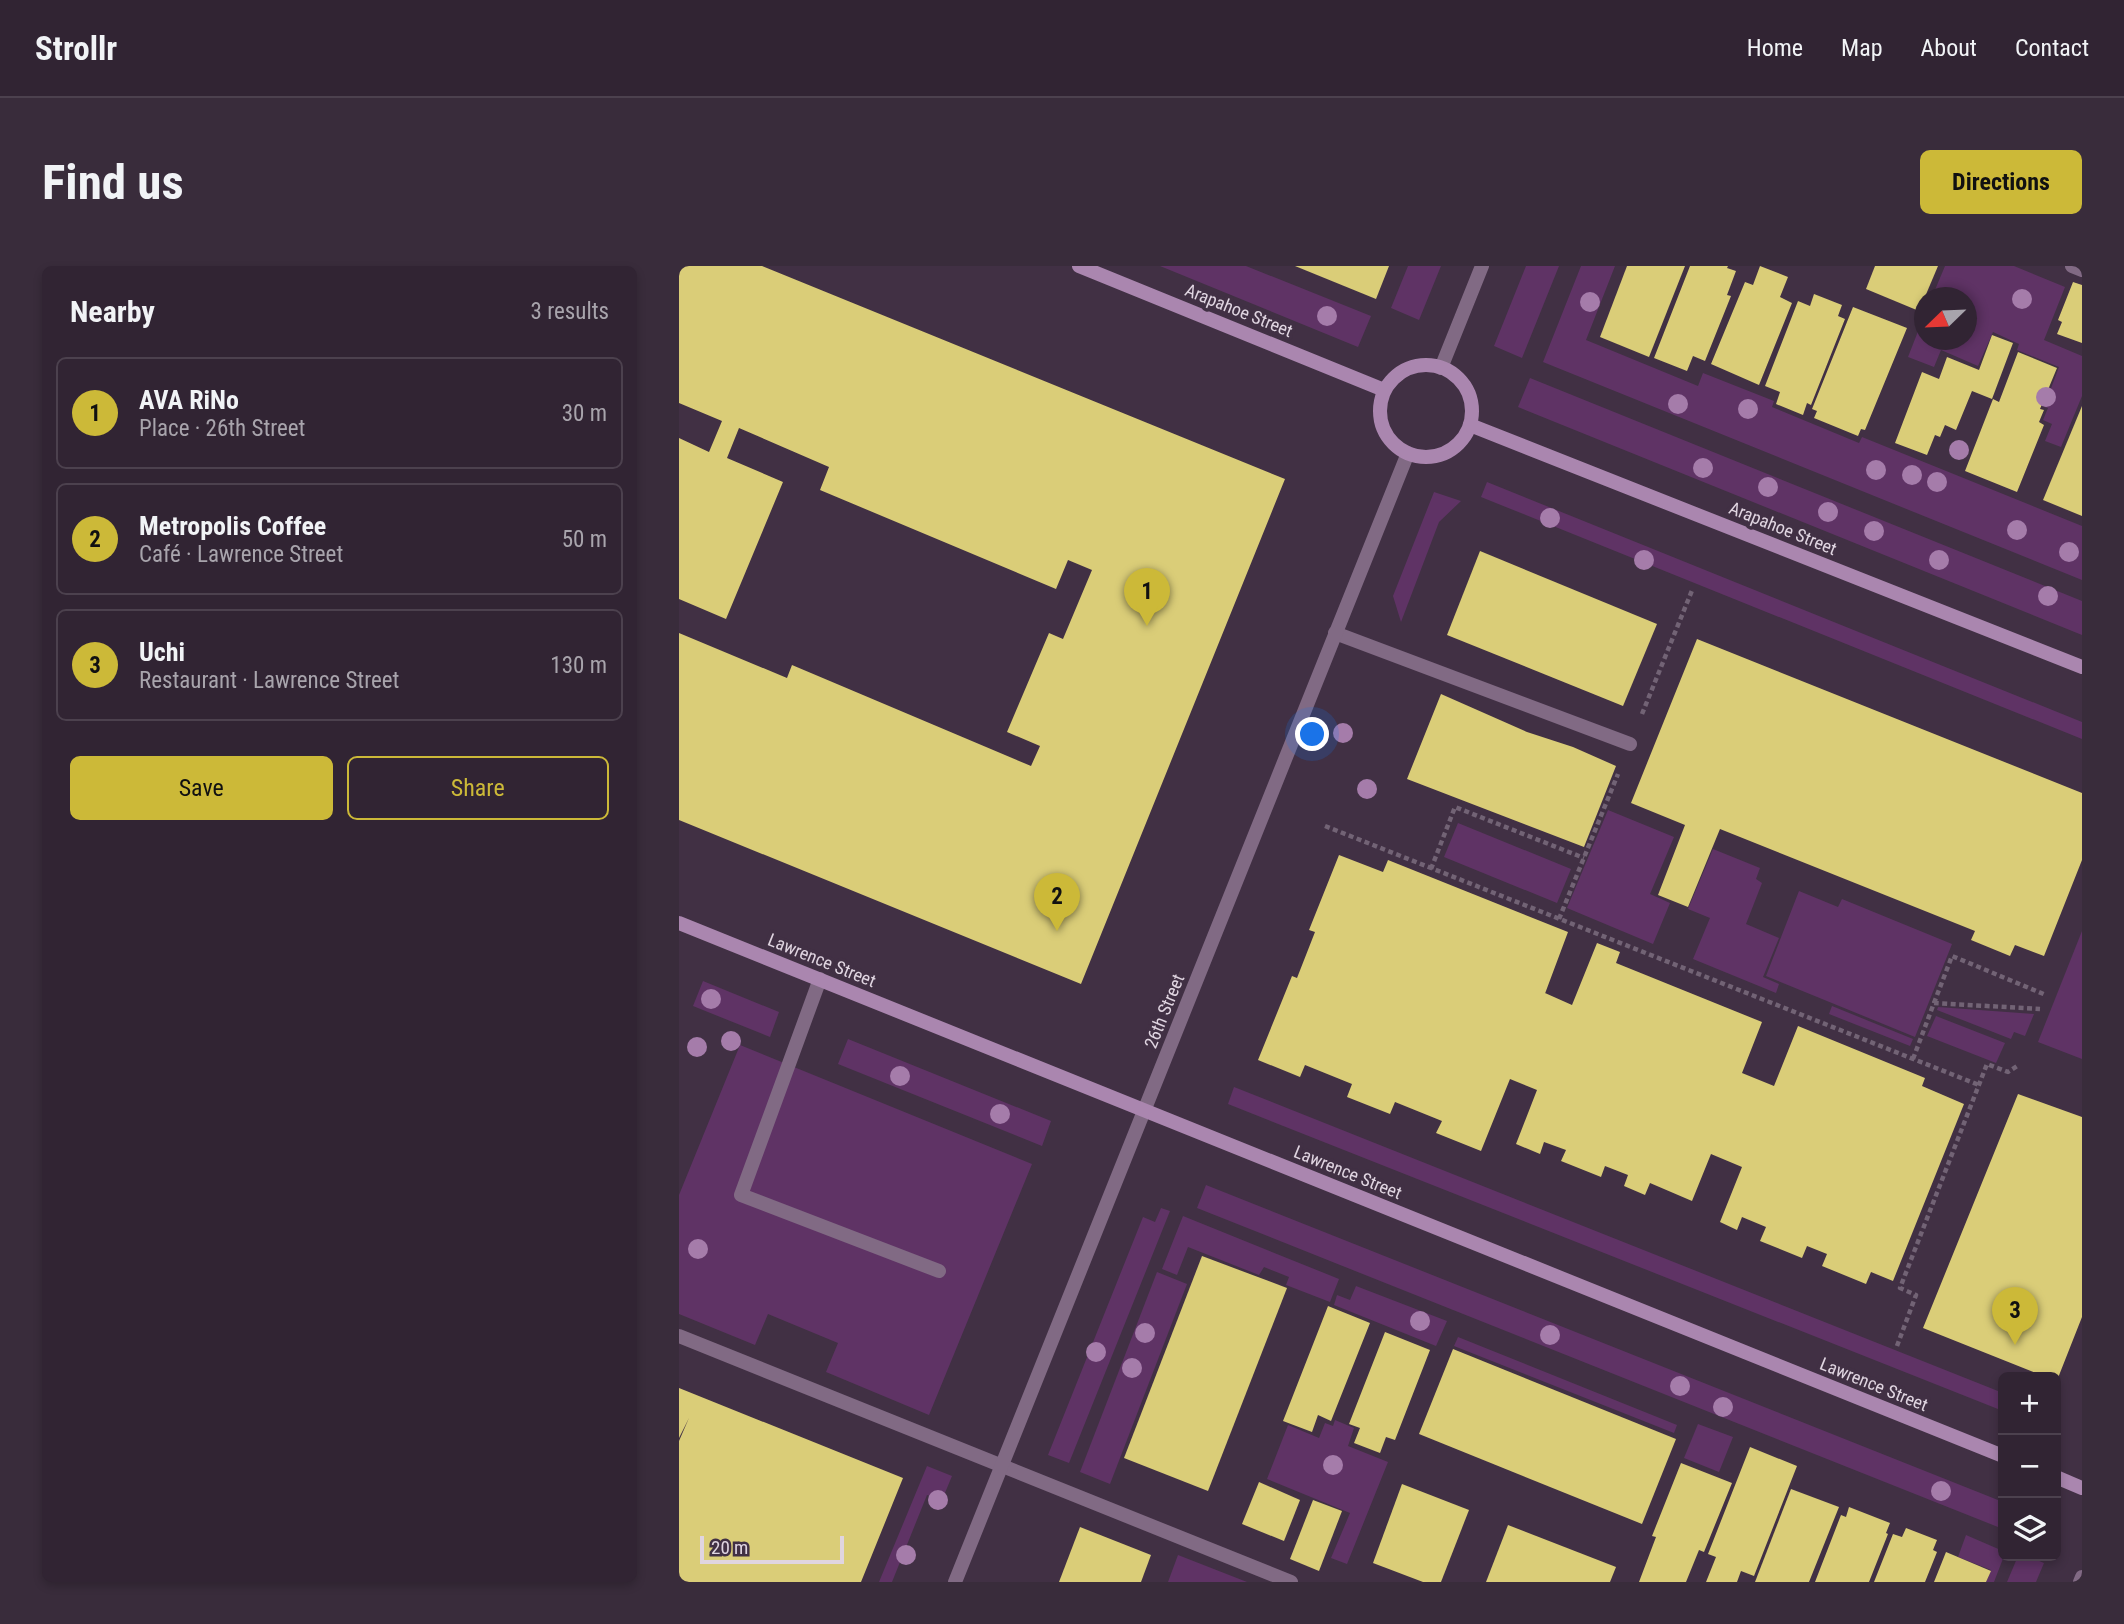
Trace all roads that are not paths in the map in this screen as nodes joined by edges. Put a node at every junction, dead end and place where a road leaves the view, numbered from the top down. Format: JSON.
{"nodes":[{"id":1,"x":1079,"y":266,"type":"edge"},
{"id":2,"x":1482,"y":266,"type":"edge"},
{"id":3,"x":2071,"y":266,"type":"edge"},
{"id":4,"x":2082,"y":270,"type":"edge"},
{"id":5,"x":1441,"y":368,"type":"junction"},
{"id":6,"x":1384,"y":390,"type":"junction"},
{"id":7,"x":1470,"y":425,"type":"junction"},
{"id":8,"x":1408,"y":453,"type":"junction"},
{"id":9,"x":1335,"y":634,"type":"junction"},
{"id":10,"x":2082,"y":667,"type":"edge"},
{"id":11,"x":1630,"y":744,"type":"dead end"},
{"id":12,"x":679,"y":923,"type":"edge"},
{"id":13,"x":820,"y":979,"type":"junction"},
{"id":14,"x":1145,"y":1110,"type":"junction"},
{"id":15,"x":939,"y":1271,"type":"dead end"},
{"id":16,"x":679,"y":1336,"type":"edge"},
{"id":17,"x":1998,"y":1454,"type":"edge"},
{"id":18,"x":1001,"y":1466,"type":"junction"},
{"id":19,"x":2061,"y":1479,"type":"edge"},
{"id":20,"x":2082,"y":1488,"type":"edge"},
{"id":21,"x":2082,"y":1577,"type":"edge"},
{"id":22,"x":955,"y":1582,"type":"edge"},
{"id":23,"x":1291,"y":1582,"type":"edge"},
{"id":24,"x":2080,"y":1582,"type":"edge"}],
"edges":[{"from":1,"to":6,"type":"street","name":"Arapahoe Street"},
{"from":2,"to":5,"type":"street"},
{"from":3,"to":4,"type":"street"},
{"from":5,"to":6,"type":"street"},
{"from":5,"to":7,"type":"street"},
{"from":6,"to":8,"type":"street"},
{"from":7,"to":8,"type":"street"},
{"from":7,"to":10,"type":"street","name":"Arapahoe Street"},
{"from":8,"to":9,"type":"street","name":"26th Street"},
{"from":9,"to":11,"type":"street"},
{"from":9,"to":14,"type":"street","name":"26th Street"},
{"from":12,"to":13,"type":"street","name":"Lawrence Street"},
{"from":13,"to":14,"type":"street","name":"Lawrence Street"},
{"from":13,"to":15,"type":"street"},
{"from":14,"to":17,"type":"street","name":"Lawrence Street"},
{"from":14,"to":18,"type":"street","name":"26th Street"},
{"from":16,"to":18,"type":"street"},
{"from":18,"to":22,"type":"street","name":"26th Street"},
{"from":18,"to":23,"type":"street"},
{"from":19,"to":20,"type":"street"},
{"from":21,"to":24,"type":"street"}]}
